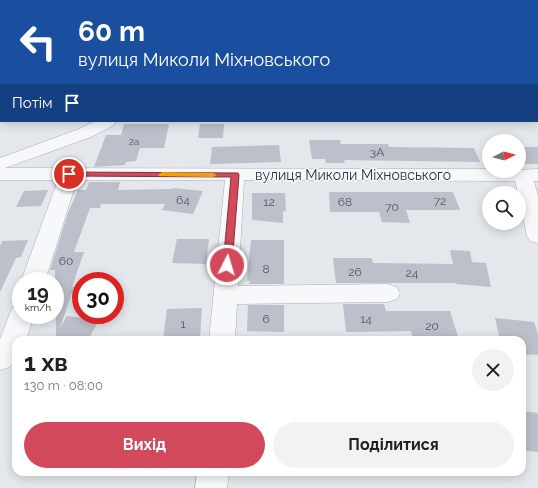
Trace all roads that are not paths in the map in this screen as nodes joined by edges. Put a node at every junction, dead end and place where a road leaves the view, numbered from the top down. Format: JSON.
{"nodes":[{"id":1,"x":106,"y":122,"type":"edge"},
{"id":2,"x":0,"y":164,"type":"edge"},
{"id":3,"x":0,"y":174,"type":"edge"},
{"id":4,"x":69,"y":174,"type":"junction"},
{"id":5,"x":235,"y":175,"type":"junction"},
{"id":6,"x":531,"y":175,"type":"edge"},
{"id":7,"x":538,"y":236,"type":"edge"},
{"id":8,"x":36,"y":272,"type":"edge"},
{"id":9,"x":388,"y":293,"type":"dead end"},
{"id":10,"x":225,"y":295,"type":"junction"},
{"id":11,"x":18,"y":324,"type":"edge"},
{"id":12,"x":14,"y":336,"type":"edge"},
{"id":13,"x":222,"y":336,"type":"edge"},
{"id":14,"x":12,"y":342,"type":"edge"},
{"id":15,"x":0,"y":359,"type":"edge"},
{"id":16,"x":212,"y":476,"type":"edge"},
{"id":17,"x":211,"y":488,"type":"edge"}],
"edges":[{"from":1,"to":2,"type":"street"},
{"from":3,"to":4,"type":"street","name":"вулиця Миколи Міхновського"},
{"from":4,"to":5,"type":"street","name":"вулиця Миколи Міхновського"},
{"from":4,"to":8,"type":"street"},
{"from":5,"to":6,"type":"street","name":"вулиця Миколи Міхновського"},
{"from":5,"to":10,"type":"street"},
{"from":6,"to":7,"type":"street"},
{"from":9,"to":10,"type":"street"},
{"from":10,"to":13,"type":"street"},
{"from":11,"to":12,"type":"street"},
{"from":14,"to":15,"type":"street"},
{"from":16,"to":17,"type":"street"}]}
